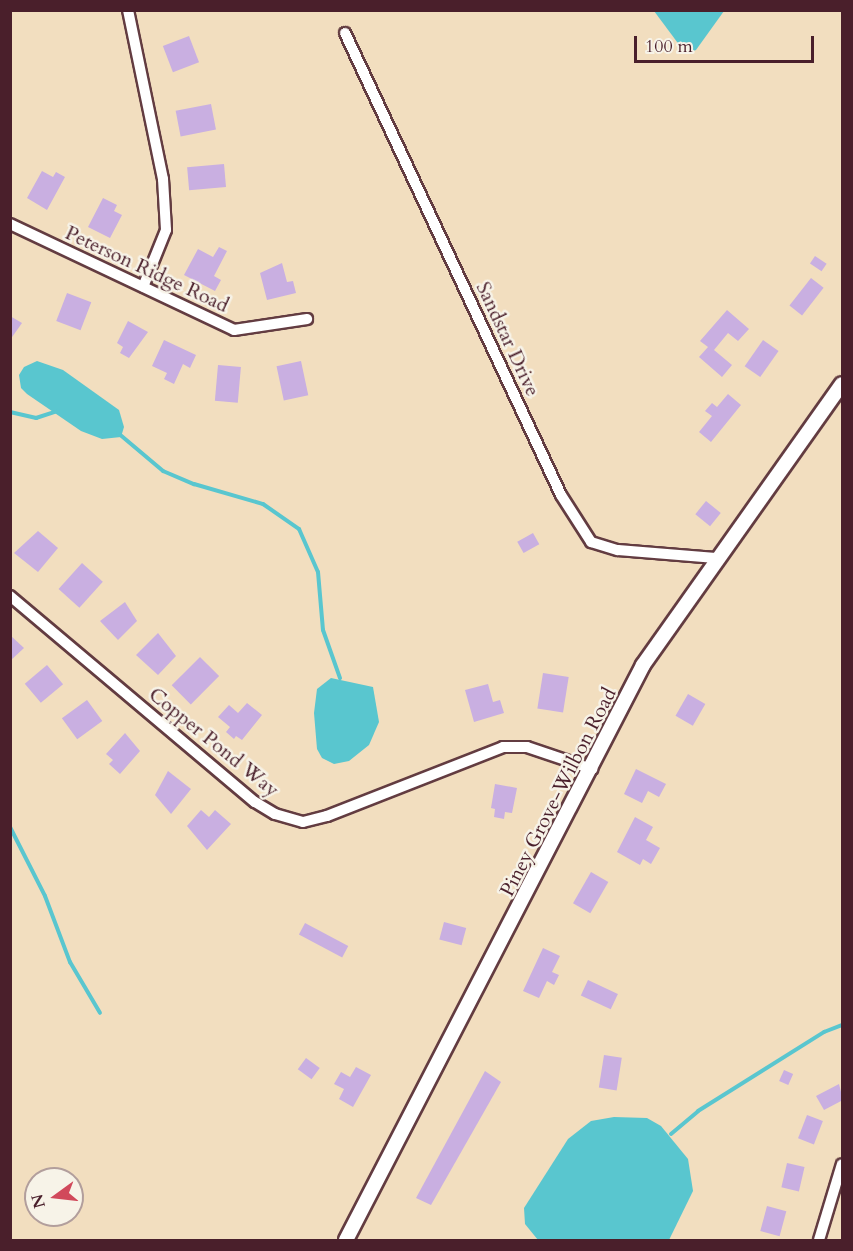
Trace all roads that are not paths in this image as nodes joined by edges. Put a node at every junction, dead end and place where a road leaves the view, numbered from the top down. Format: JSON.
{"nodes":[{"id":1,"x":128,"y":10,"type":"edge"},
{"id":2,"x":345,"y":33,"type":"dead end"},
{"id":3,"x":10,"y":224,"type":"edge"},
{"id":4,"x":143,"y":287,"type":"junction"},
{"id":5,"x":307,"y":319,"type":"dead end"},
{"id":6,"x":843,"y":384,"type":"edge"},
{"id":7,"x":716,"y":558,"type":"junction"},
{"id":8,"x":10,"y":596,"type":"edge"},
{"id":9,"x":592,"y":769,"type":"junction"},
{"id":10,"x":843,"y":1164,"type":"edge"},
{"id":11,"x":346,"y":1240,"type":"edge"},
{"id":12,"x":819,"y":1240,"type":"edge"}],
"edges":[{"from":1,"to":4,"type":"street"},
{"from":2,"to":7,"type":"street","name":"Sandstar Drive"},
{"from":3,"to":4,"type":"street","name":"Peterson Ridge Road"},
{"from":4,"to":5,"type":"street","name":"Peterson Ridge Road"},
{"from":6,"to":7,"type":"street","name":"Piney Grove-Wilbon Road"},
{"from":7,"to":9,"type":"street","name":"Piney Grove-Wilbon Road"},
{"from":8,"to":9,"type":"street","name":"Copper Pond Way"},
{"from":9,"to":11,"type":"street","name":"Piney Grove-Wilbon Road"},
{"from":10,"to":12,"type":"street"}]}
